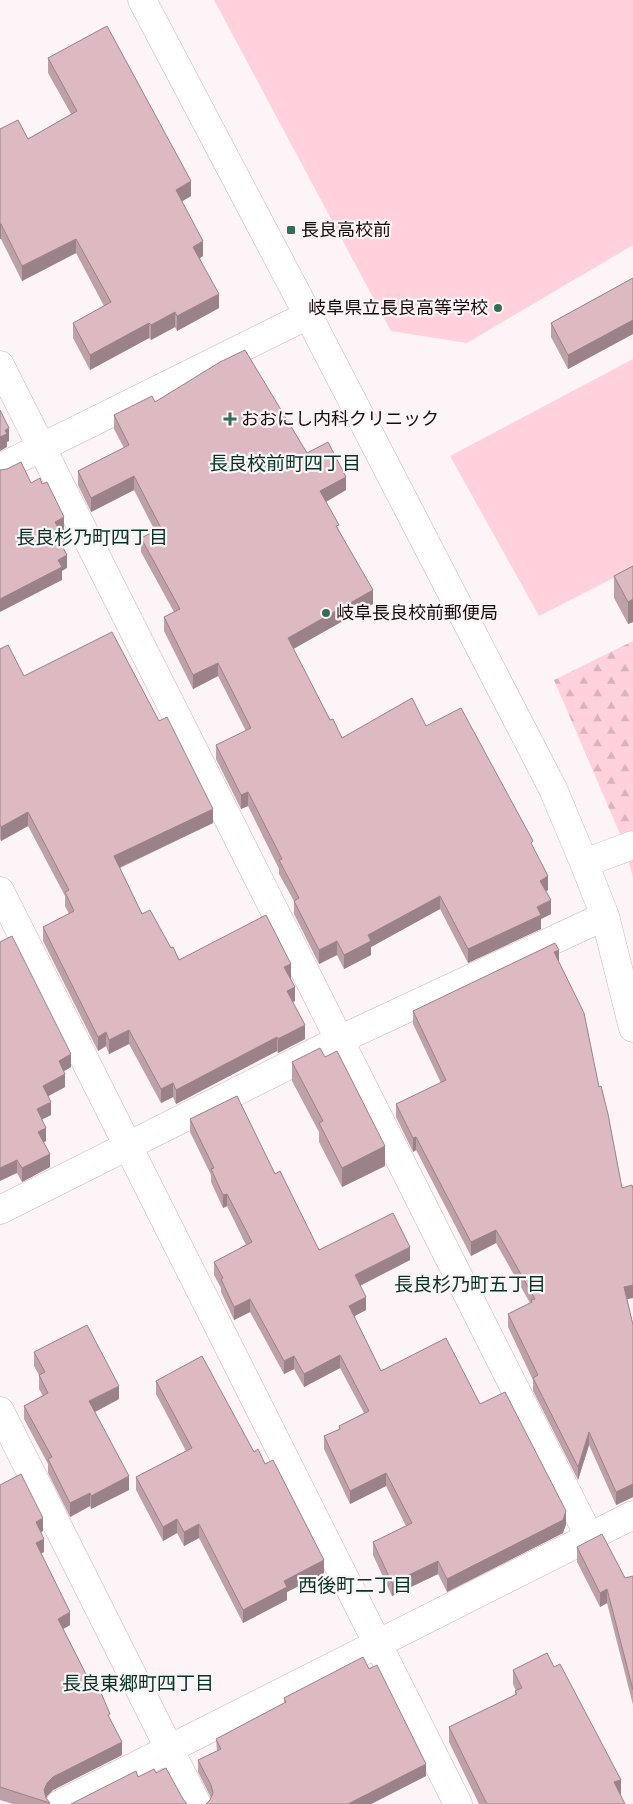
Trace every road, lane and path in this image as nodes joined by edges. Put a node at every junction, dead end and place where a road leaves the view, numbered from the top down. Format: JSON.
{"nodes":[{"id":1,"x":142,"y":0,"type":"edge"},
{"id":2,"x":308,"y":314,"type":"junction"},
{"id":3,"x":0,"y":365,"type":"edge"},
{"id":4,"x":42,"y":447,"type":"junction"},
{"id":5,"x":0,"y":468,"type":"edge"},
{"id":6,"x":633,"y":845,"type":"edge"},
{"id":7,"x":584,"y":863,"type":"junction"},
{"id":8,"x":0,"y":891,"type":"edge"},
{"id":9,"x":604,"y":916,"type":"junction"},
{"id":10,"x":633,"y":1028,"type":"edge"},
{"id":11,"x":339,"y":1040,"type":"junction"},
{"id":12,"x":128,"y":1145,"type":"junction"},
{"id":13,"x":0,"y":1210,"type":"edge"},
{"id":14,"x":0,"y":1411,"type":"edge"},
{"id":15,"x":633,"y":1515,"type":"edge"},
{"id":16,"x":589,"y":1536,"type":"junction"},
{"id":17,"x":378,"y":1644,"type":"junction"},
{"id":18,"x":169,"y":1749,"type":"junction"},
{"id":19,"x":60,"y":1804,"type":"edge"},
{"id":20,"x":197,"y":1804,"type":"edge"},
{"id":21,"x":458,"y":1804,"type":"edge"}],
"edges":[{"from":1,"to":2,"type":"street"},
{"from":2,"to":4,"type":"street"},
{"from":2,"to":7,"type":"street"},
{"from":3,"to":4,"type":"street"},
{"from":4,"to":5,"type":"street"},
{"from":4,"to":11,"type":"street"},
{"from":6,"to":7,"type":"street"},
{"from":7,"to":9,"type":"street"},
{"from":8,"to":12,"type":"street"},
{"from":9,"to":10,"type":"street"},
{"from":9,"to":11,"type":"street"},
{"from":11,"to":12,"type":"street"},
{"from":11,"to":16,"type":"street"},
{"from":12,"to":13,"type":"street"},
{"from":12,"to":17,"type":"street"},
{"from":14,"to":18,"type":"street"},
{"from":15,"to":16,"type":"street"},
{"from":16,"to":17,"type":"street"},
{"from":17,"to":18,"type":"street"},
{"from":17,"to":21,"type":"street"},
{"from":18,"to":19,"type":"street"},
{"from":18,"to":20,"type":"street"}]}
